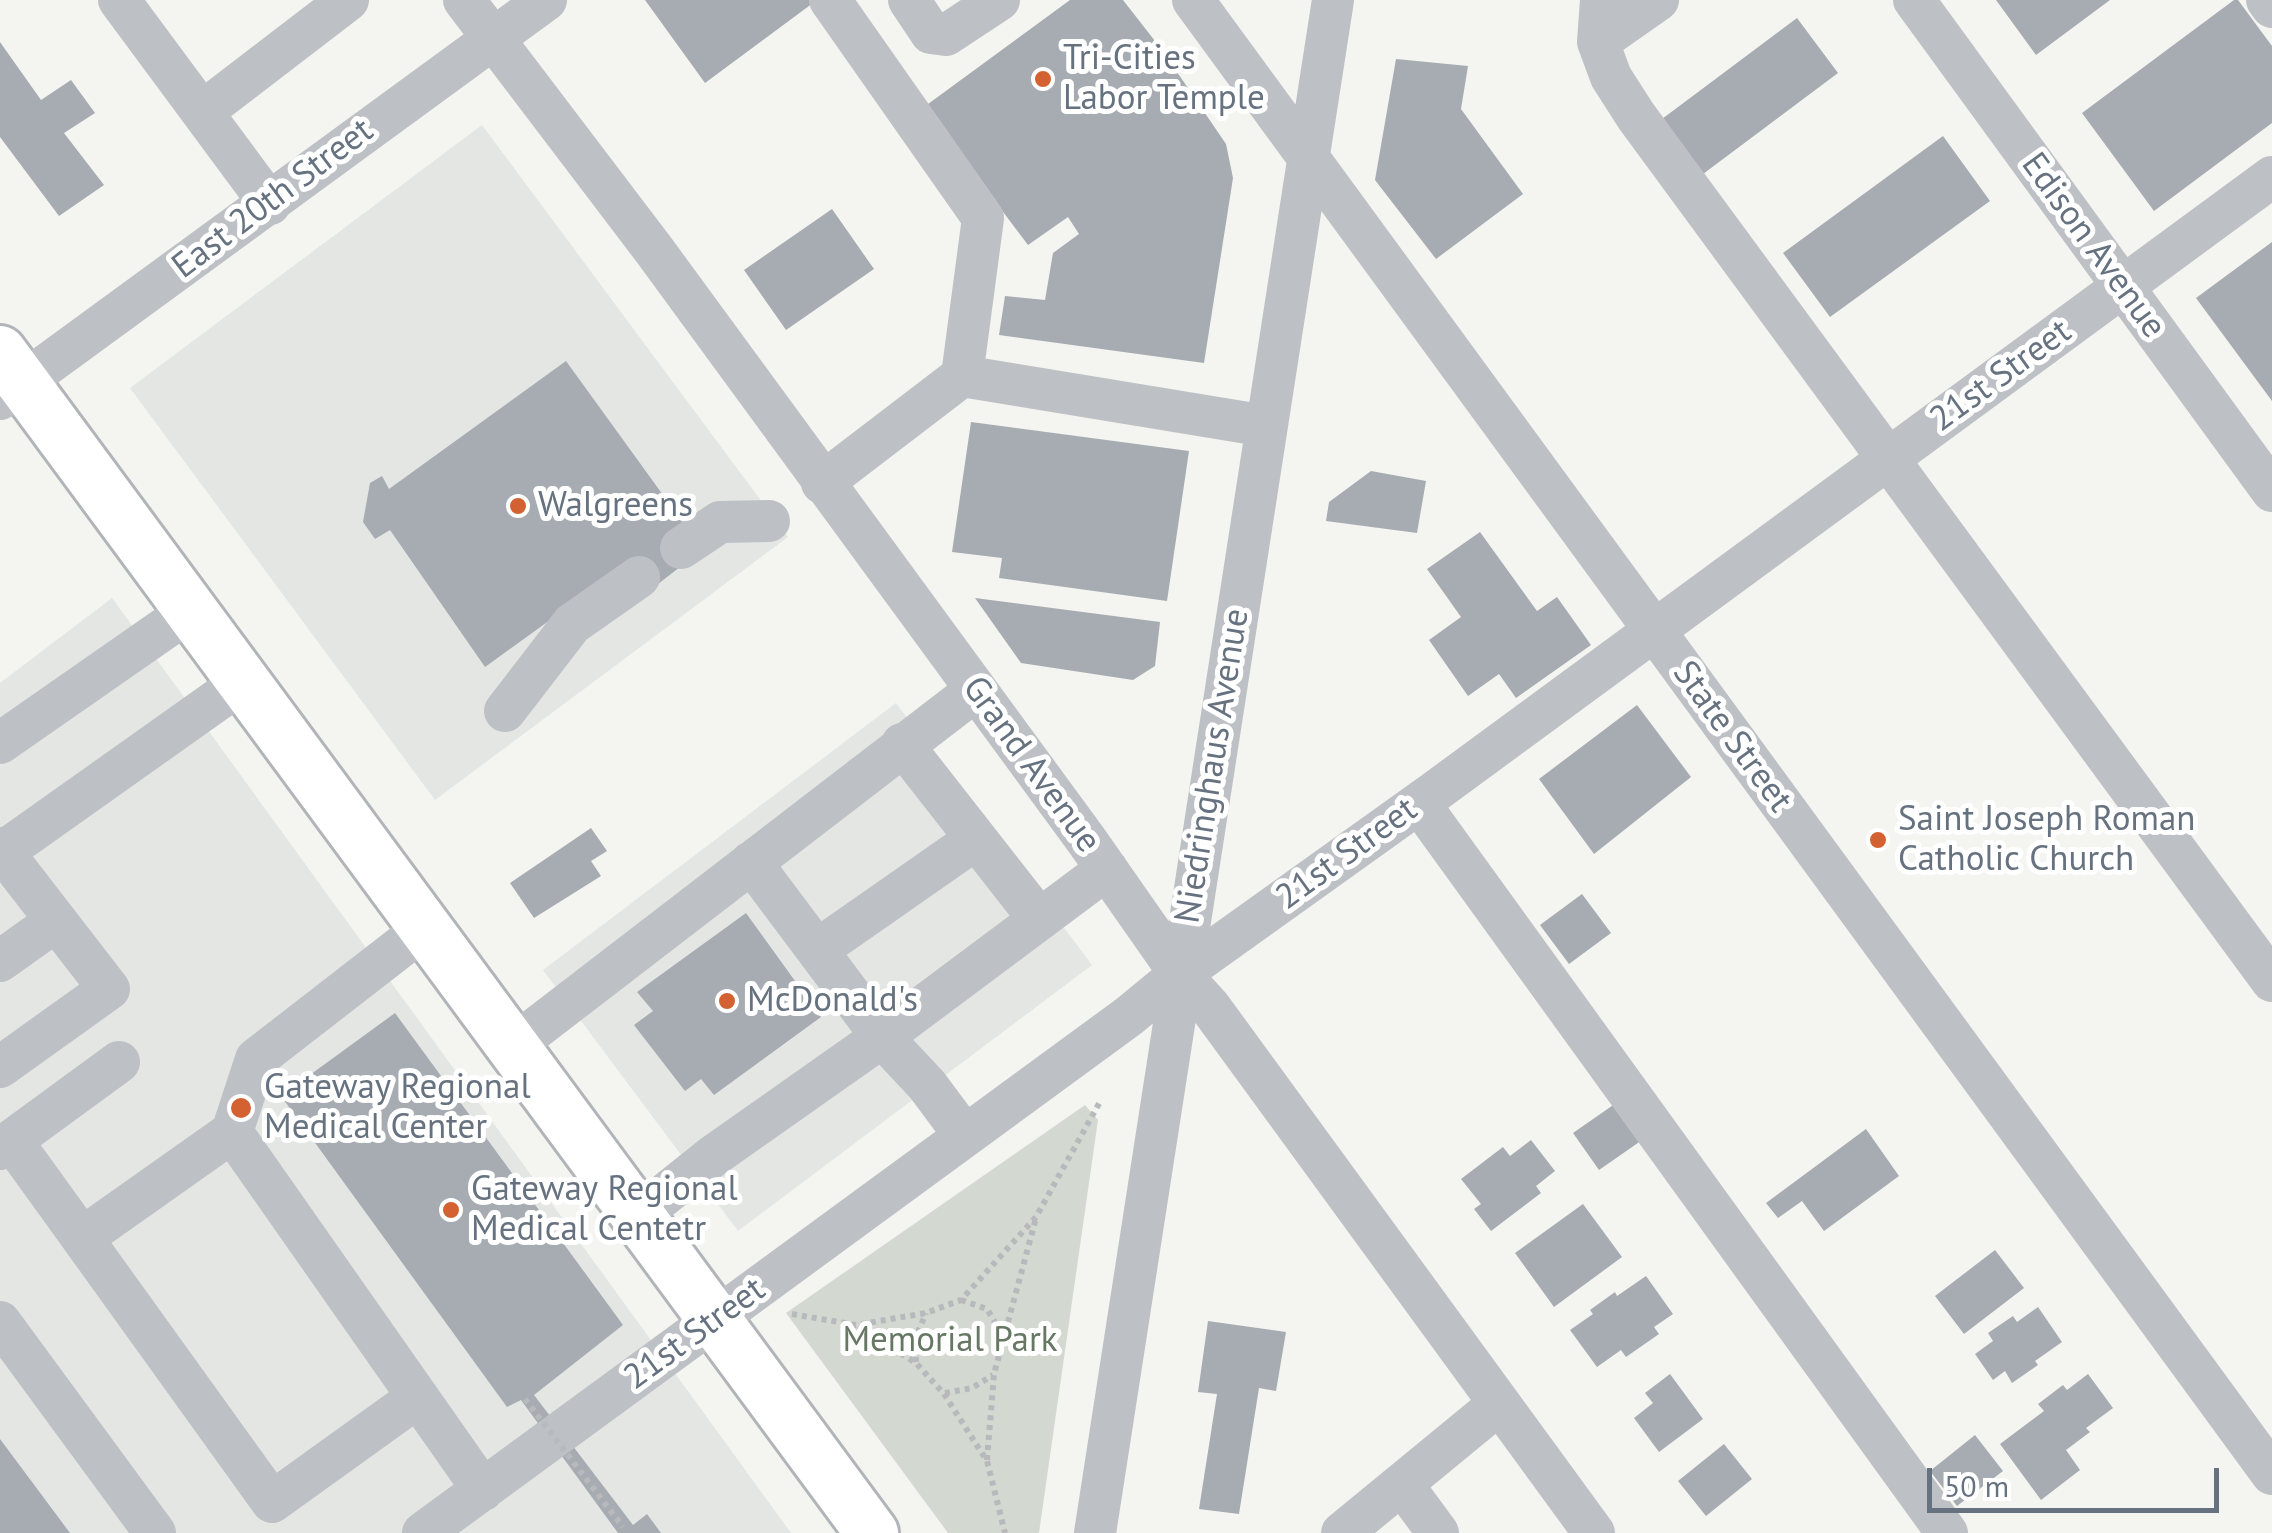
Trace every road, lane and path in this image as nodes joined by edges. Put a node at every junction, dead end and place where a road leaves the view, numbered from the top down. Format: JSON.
{"nodes":[{"id":1,"x":119,"y":0,"type":"edge"},
{"id":2,"x":348,"y":0,"type":"edge"},
{"id":3,"x":464,"y":0,"type":"edge"},
{"id":4,"x":546,"y":0,"type":"edge"},
{"id":5,"x":830,"y":0,"type":"edge"},
{"id":6,"x":999,"y":0,"type":"edge"},
{"id":7,"x":1193,"y":0,"type":"edge"},
{"id":8,"x":1333,"y":0,"type":"edge"},
{"id":9,"x":1601,"y":0,"type":"edge"},
{"id":10,"x":1658,"y":0,"type":"edge"},
{"id":11,"x":1914,"y":0,"type":"edge"},
{"id":12,"x":2267,"y":0,"type":"edge"},
{"id":13,"x":2272,"y":7,"type":"edge"},
{"id":14,"x":920,"y":16,"type":"edge"},
{"id":15,"x":492,"y":39,"type":"junction"},
{"id":16,"x":1598,"y":42,"type":"junction"},
{"id":17,"x":202,"y":112,"type":"junction"},
{"id":18,"x":1308,"y":157,"type":"junction"},
{"id":19,"x":2272,"y":177,"type":"edge"},
{"id":20,"x":270,"y":204,"type":"junction"},
{"id":21,"x":2122,"y":287,"type":"junction"},
{"id":22,"x":962,"y":376,"type":"junction"},
{"id":23,"x":7,"y":378,"type":"edge"},
{"id":24,"x":1266,"y":426,"type":"junction"},
{"id":25,"x":1888,"y":459,"type":"junction"},
{"id":26,"x":822,"y":483,"type":"junction"},
{"id":27,"x":2272,"y":491,"type":"edge"},
{"id":28,"x":769,"y":522,"type":"dead end"},
{"id":29,"x":680,"y":548,"type":"dead end"},
{"id":30,"x":639,"y":577,"type":"dead end"},
{"id":31,"x":190,"y":610,"type":"junction"},
{"id":32,"x":1654,"y":630,"type":"junction"},
{"id":33,"x":244,"y":681,"type":"junction"},
{"id":34,"x":976,"y":690,"type":"junction"},
{"id":35,"x":504,"y":711,"type":"dead end"},
{"id":36,"x":0,"y":744,"type":"edge"},
{"id":37,"x":902,"y":744,"type":"junction"},
{"id":38,"x":1420,"y":803,"type":"junction"},
{"id":39,"x":976,"y":839,"type":"junction"},
{"id":40,"x":1,"y":851,"type":"edge"},
{"id":41,"x":751,"y":862,"type":"junction"},
{"id":42,"x":1107,"y":869,"type":"junction"},
{"id":43,"x":1039,"y":919,"type":"junction"},
{"id":44,"x":56,"y":921,"type":"junction"},
{"id":45,"x":425,"y":928,"type":"junction"},
{"id":46,"x":817,"y":950,"type":"junction"},
{"id":47,"x":0,"y":962,"type":"edge"},
{"id":48,"x":1180,"y":974,"type":"junction"},
{"id":49,"x":2272,"y":981,"type":"edge"},
{"id":50,"x":882,"y":1037,"type":"junction"},
{"id":51,"x":513,"y":1046,"type":"junction"},
{"id":52,"x":119,"y":1062,"type":"dead end"},
{"id":53,"x":0,"y":1067,"type":"edge"},
{"id":54,"x":1101,"y":1100,"type":"dead end"},
{"id":55,"x":232,"y":1132,"type":"junction"},
{"id":56,"x":965,"y":1136,"type":"junction"},
{"id":57,"x":6,"y":1145,"type":"edge"},
{"id":58,"x":638,"y":1216,"type":"junction"},
{"id":59,"x":1036,"y":1217,"type":"junction"},
{"id":60,"x":82,"y":1238,"type":"junction"},
{"id":61,"x":961,"y":1300,"type":"junction"},
{"id":62,"x":786,"y":1313,"type":"dead end"},
{"id":63,"x":926,"y":1313,"type":"junction"},
{"id":64,"x":714,"y":1320,"type":"junction"},
{"id":65,"x":0,"y":1322,"type":"edge"},
{"id":66,"x":856,"y":1326,"type":"junction"},
{"id":67,"x":1003,"y":1336,"type":"junction"},
{"id":68,"x":916,"y":1363,"type":"junction"},
{"id":69,"x":994,"y":1374,"type":"junction"},
{"id":70,"x":944,"y":1394,"type":"junction"},
{"id":71,"x":418,"y":1397,"type":"junction"},
{"id":72,"x":525,"y":1399,"type":"dead end"},
{"id":73,"x":1500,"y":1404,"type":"junction"},
{"id":74,"x":987,"y":1461,"type":"junction"},
{"id":75,"x":2272,"y":1474,"type":"edge"},
{"id":76,"x":1402,"y":1484,"type":"junction"},
{"id":77,"x":482,"y":1490,"type":"junction"},
{"id":78,"x":623,"y":1527,"type":"dead end"},
{"id":79,"x":155,"y":1533,"type":"edge"},
{"id":80,"x":424,"y":1533,"type":"edge"},
{"id":81,"x":872,"y":1533,"type":"edge"},
{"id":82,"x":1005,"y":1533,"type":"edge"},
{"id":83,"x":1094,"y":1533,"type":"edge"},
{"id":84,"x":1342,"y":1533,"type":"edge"},
{"id":85,"x":1438,"y":1533,"type":"edge"},
{"id":86,"x":1594,"y":1533,"type":"edge"},
{"id":87,"x":1947,"y":1533,"type":"edge"}],
"edges":[{"from":1,"to":17,"type":"street"},
{"from":2,"to":17,"type":"street"},
{"from":3,"to":15,"type":"street","name":"Grand Avenue"},
{"from":4,"to":15,"type":"street","name":"East 20th Street"},
{"from":5,"to":22,"type":"street"},
{"from":6,"to":14,"type":"street"},
{"from":7,"to":18,"type":"street","name":"State Street"},
{"from":8,"to":18,"type":"street","name":"Niedringhaus Avenue"},
{"from":9,"to":16,"type":"street"},
{"from":10,"to":16,"type":"street"},
{"from":11,"to":21,"type":"street","name":"Edison Avenue"},
{"from":12,"to":13,"type":"street"},
{"from":15,"to":20,"type":"street","name":"East 20th Street"},
{"from":15,"to":26,"type":"street","name":"Grand Avenue"},
{"from":16,"to":25,"type":"street"},
{"from":17,"to":20,"type":"street"},
{"from":18,"to":24,"type":"street","name":"Niedringhaus Avenue"},
{"from":18,"to":32,"type":"street","name":"State Street"},
{"from":19,"to":21,"type":"street","name":"21st Street"},
{"from":20,"to":23,"type":"street","name":"East 20th Street"},
{"from":21,"to":25,"type":"street","name":"21st Street"},
{"from":21,"to":27,"type":"street","name":"Edison Avenue"},
{"from":22,"to":24,"type":"street"},
{"from":22,"to":26,"type":"street"},
{"from":23,"to":31,"type":"main road"},
{"from":24,"to":48,"type":"street","name":"Niedringhaus Avenue"},
{"from":25,"to":32,"type":"street","name":"21st Street"},
{"from":25,"to":49,"type":"street"},
{"from":26,"to":34,"type":"street","name":"Grand Avenue"},
{"from":28,"to":29,"type":"street"},
{"from":30,"to":35,"type":"street"},
{"from":31,"to":33,"type":"main road"},
{"from":31,"to":36,"type":"street"},
{"from":32,"to":38,"type":"street","name":"21st Street"},
{"from":32,"to":75,"type":"street","name":"State Street"},
{"from":33,"to":40,"type":"street"},
{"from":33,"to":45,"type":"main road"},
{"from":34,"to":37,"type":"street"},
{"from":34,"to":42,"type":"street","name":"Grand Avenue"},
{"from":37,"to":39,"type":"street"},
{"from":37,"to":41,"type":"street"},
{"from":38,"to":48,"type":"street","name":"21st Street"},
{"from":38,"to":87,"type":"street"},
{"from":39,"to":43,"type":"street"},
{"from":39,"to":46,"type":"street"},
{"from":40,"to":44,"type":"street"},
{"from":41,"to":46,"type":"street"},
{"from":41,"to":51,"type":"street"},
{"from":42,"to":43,"type":"street"},
{"from":42,"to":48,"type":"street","name":"Grand Avenue"},
{"from":43,"to":50,"type":"street"},
{"from":44,"to":47,"type":"street"},
{"from":44,"to":53,"type":"street"},
{"from":45,"to":51,"type":"main road"},
{"from":45,"to":55,"type":"street"},
{"from":46,"to":50,"type":"street"},
{"from":48,"to":56,"type":"street","name":"21st Street"},
{"from":48,"to":73,"type":"street","name":"Grand Avenue"},
{"from":48,"to":83,"type":"street","name":"Niedringhaus Avenue"},
{"from":50,"to":56,"type":"street"},
{"from":50,"to":58,"type":"street"},
{"from":51,"to":58,"type":"main road"},
{"from":52,"to":57,"type":"street"},
{"from":54,"to":59,"type":"path"},
{"from":55,"to":60,"type":"street"},
{"from":55,"to":71,"type":"street"},
{"from":56,"to":64,"type":"street","name":"21st Street"},
{"from":57,"to":60,"type":"street"},
{"from":58,"to":64,"type":"main road"},
{"from":59,"to":61,"type":"path"},
{"from":59,"to":67,"type":"path"},
{"from":60,"to":71,"type":"street"},
{"from":61,"to":63,"type":"path"},
{"from":61,"to":67,"type":"path"},
{"from":62,"to":66,"type":"path"},
{"from":63,"to":66,"type":"path"},
{"from":63,"to":68,"type":"path"},
{"from":64,"to":77,"type":"street","name":"21st Street"},
{"from":64,"to":81,"type":"main road"},
{"from":65,"to":79,"type":"street"},
{"from":66,"to":68,"type":"path"},
{"from":67,"to":69,"type":"path"},
{"from":68,"to":70,"type":"path"},
{"from":69,"to":70,"type":"path"},
{"from":69,"to":74,"type":"path"},
{"from":70,"to":74,"type":"path"},
{"from":71,"to":77,"type":"street"},
{"from":72,"to":78,"type":"path","bridge":true},
{"from":73,"to":76,"type":"street"},
{"from":73,"to":86,"type":"street","name":"Grand Avenue"},
{"from":74,"to":82,"type":"path"},
{"from":76,"to":84,"type":"street"},
{"from":76,"to":85,"type":"street"},
{"from":77,"to":80,"type":"street","name":"21st Street"}]}
